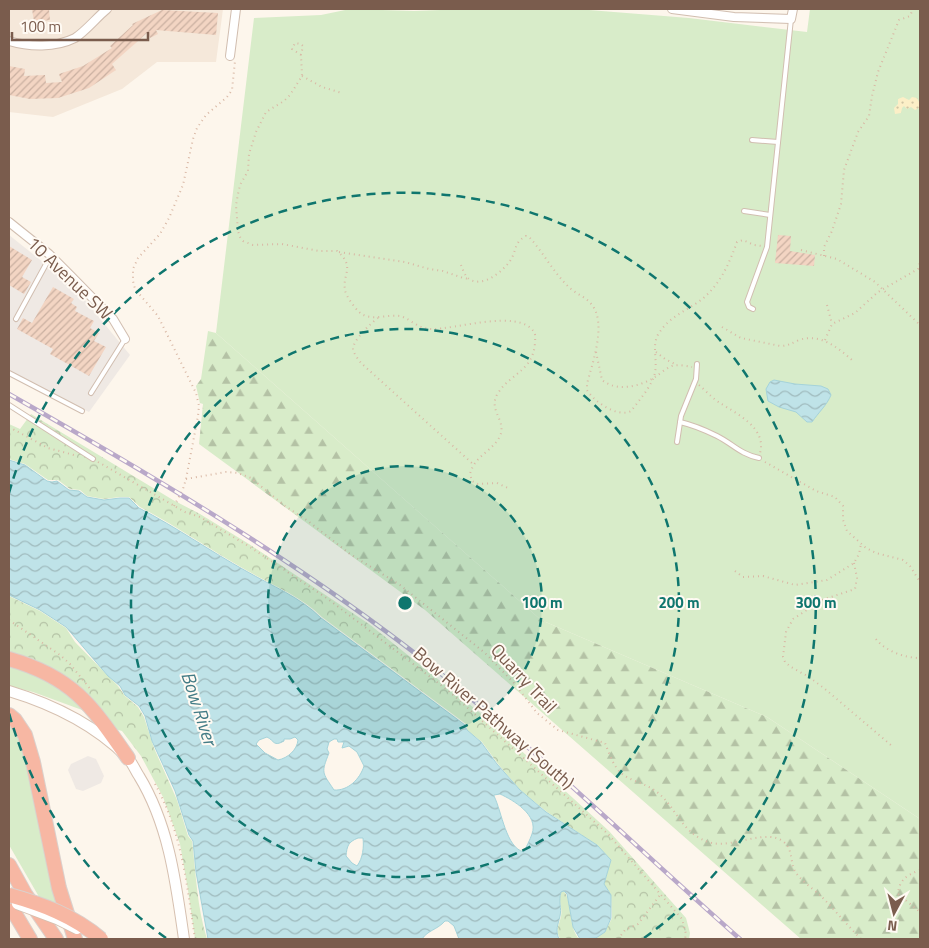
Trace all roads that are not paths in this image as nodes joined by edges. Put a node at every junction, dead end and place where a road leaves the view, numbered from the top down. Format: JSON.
{"nodes":[{"id":1,"x":107,"y":9,"type":"edge"},
{"id":2,"x":236,"y":9,"type":"edge"},
{"id":3,"x":672,"y":9,"type":"edge"},
{"id":4,"x":793,"y":9,"type":"edge"},
{"id":5,"x":792,"y":19,"type":"junction"},
{"id":6,"x":9,"y":41,"type":"edge"},
{"id":7,"x":230,"y":56,"type":"road end"},
{"id":8,"x":752,"y":140,"type":"dead end"},
{"id":9,"x":778,"y":142,"type":"junction"},
{"id":10,"x":744,"y":211,"type":"dead end"},
{"id":11,"x":770,"y":214,"type":"junction"},
{"id":12,"x":10,"y":225,"type":"edge"},
{"id":13,"x":50,"y":255,"type":"junction"},
{"id":14,"x":753,"y":309,"type":"dead end"},
{"id":15,"x":16,"y":319,"type":"dead end"},
{"id":16,"x":125,"y":339,"type":"joint"},
{"id":17,"x":697,"y":366,"type":"road end"},
{"id":18,"x":9,"y":373,"type":"edge"},
{"id":19,"x":91,"y":393,"type":"dead end"},
{"id":20,"x":9,"y":405,"type":"edge"},
{"id":21,"x":82,"y":411,"type":"dead end"},
{"id":22,"x":680,"y":422,"type":"junction"},
{"id":23,"x":677,"y":442,"type":"dead end"},
{"id":24,"x":759,"y":458,"type":"road end"},
{"id":25,"x":93,"y":460,"type":"dead end"},
{"id":26,"x":9,"y":659,"type":"edge"},
{"id":27,"x":9,"y":691,"type":"edge"},
{"id":28,"x":9,"y":715,"type":"edge"},
{"id":29,"x":128,"y":758,"type":"junction"},
{"id":30,"x":9,"y":865,"type":"edge"},
{"id":31,"x":9,"y":895,"type":"edge"},
{"id":32,"x":9,"y":903,"type":"edge"},
{"id":33,"x":30,"y":939,"type":"edge"},
{"id":34,"x":56,"y":939,"type":"edge"},
{"id":35,"x":75,"y":939,"type":"edge"},
{"id":36,"x":98,"y":939,"type":"edge"},
{"id":37,"x":184,"y":939,"type":"edge"}],
"edges":[{"from":1,"to":6,"type":"street"},
{"from":2,"to":7,"type":"street"},
{"from":3,"to":5,"type":"street"},
{"from":4,"to":5,"type":"street"},
{"from":5,"to":9,"type":"lane"},
{"from":8,"to":9,"type":"lane"},
{"from":9,"to":11,"type":"lane"},
{"from":10,"to":11,"type":"lane"},
{"from":11,"to":14,"type":"lane"},
{"from":12,"to":13,"type":"street","name":"10 Avenue SW"},
{"from":13,"to":15,"type":"lane"},
{"from":13,"to":16,"type":"street","name":"10 Avenue SW"},
{"from":16,"to":19,"type":"lane"},
{"from":17,"to":22,"type":"lane"},
{"from":18,"to":21,"type":"lane"},
{"from":20,"to":25,"type":"lane"},
{"from":22,"to":23,"type":"lane"},
{"from":22,"to":24,"type":"lane"},
{"from":26,"to":29,"type":"highway"},
{"from":27,"to":29,"type":"main road"},
{"from":28,"to":35,"type":"highway"},
{"from":29,"to":37,"type":"main road"},
{"from":30,"to":34,"type":"highway"},
{"from":31,"to":36,"type":"highway","bridge":true},
{"from":32,"to":33,"type":"highway"},
{"from":32,"to":36,"type":"main road","bridge":true}]}
